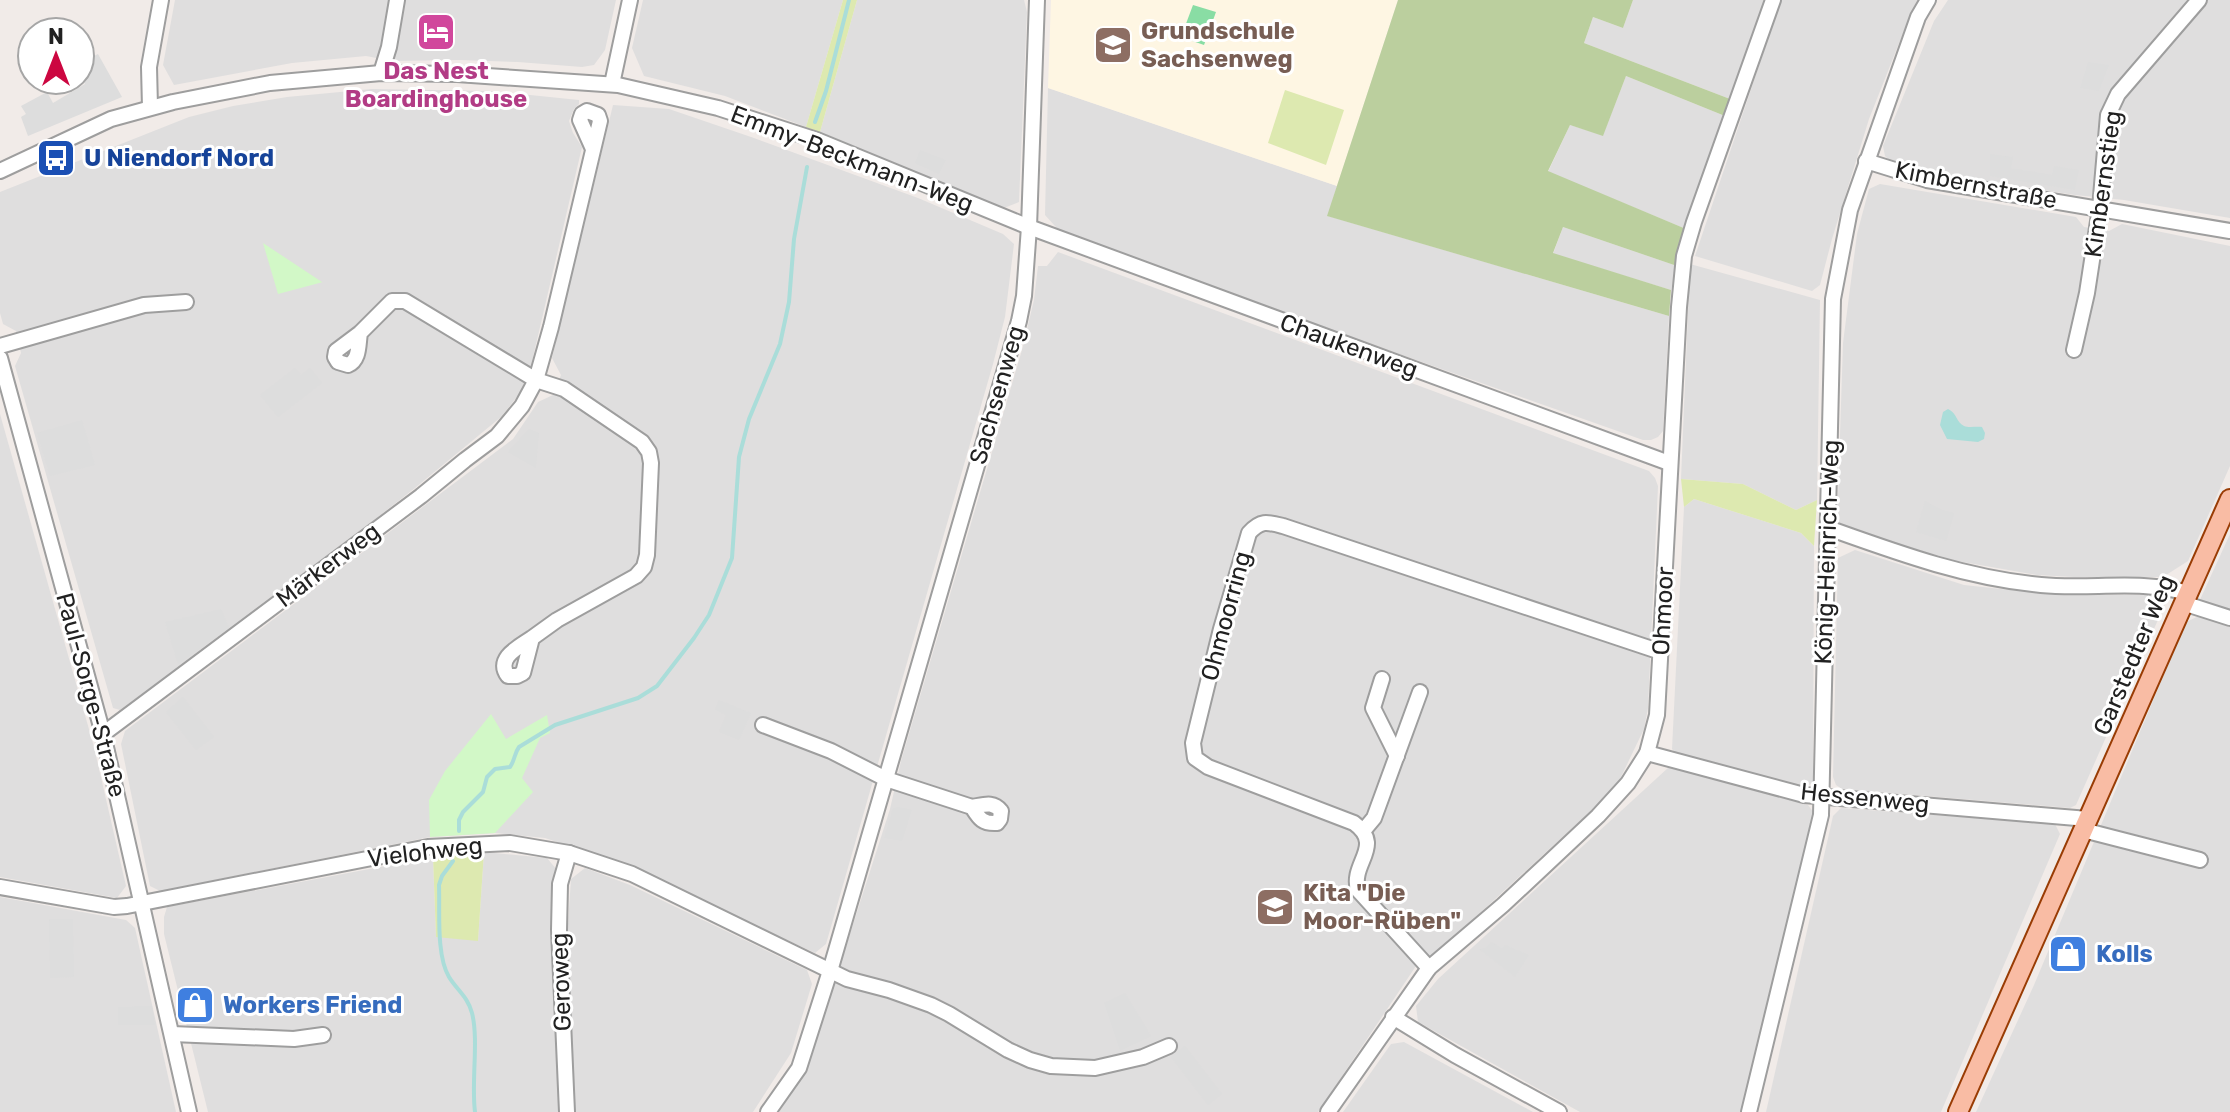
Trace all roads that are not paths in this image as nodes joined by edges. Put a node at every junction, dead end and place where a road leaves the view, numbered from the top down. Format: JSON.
{"nodes":[{"id":1,"x":161,"y":0,"type":"edge"},
{"id":2,"x":397,"y":0,"type":"edge"},
{"id":3,"x":630,"y":0,"type":"edge"},
{"id":4,"x":1037,"y":0,"type":"edge"},
{"id":5,"x":1773,"y":0,"type":"edge"},
{"id":6,"x":1928,"y":0,"type":"edge"},
{"id":7,"x":2199,"y":0,"type":"edge"},
{"id":8,"x":381,"y":73,"type":"junction"},
{"id":9,"x":612,"y":84,"type":"junction"},
{"id":10,"x":150,"y":107,"type":"junction"},
{"id":11,"x":593,"y":149,"type":"dead end"},
{"id":12,"x":1866,"y":161,"type":"junction"},
{"id":13,"x":0,"y":171,"type":"edge"},
{"id":14,"x":2100,"y":208,"type":"junction"},
{"id":15,"x":1029,"y":227,"type":"junction"},
{"id":16,"x":2230,"y":231,"type":"edge"},
{"id":17,"x":186,"y":302,"type":"dead end"},
{"id":18,"x":360,"y":333,"type":"dead end"},
{"id":19,"x":0,"y":346,"type":"edge"},
{"id":20,"x":2074,"y":350,"type":"dead end"},
{"id":21,"x":0,"y":358,"type":"edge"},
{"id":22,"x":536,"y":380,"type":"junction"},
{"id":23,"x":1669,"y":463,"type":"junction"},
{"id":24,"x":2230,"y":499,"type":"edge"},
{"id":25,"x":1828,"y":528,"type":"junction"},
{"id":26,"x":2185,"y":598,"type":"junction"},
{"id":27,"x":2230,"y":618,"type":"edge"},
{"id":28,"x":532,"y":638,"type":"dead end"},
{"id":29,"x":1661,"y":652,"type":"junction"},
{"id":30,"x":1382,"y":679,"type":"dead end"},
{"id":31,"x":1420,"y":692,"type":"dead end"},
{"id":32,"x":763,"y":725,"type":"dead end"},
{"id":33,"x":1382,"y":728,"type":"junction"},
{"id":34,"x":1407,"y":728,"type":"junction"},
{"id":35,"x":103,"y":734,"type":"junction"},
{"id":36,"x":1647,"y":753,"type":"junction"},
{"id":37,"x":1397,"y":756,"type":"junction"},
{"id":38,"x":886,"y":779,"type":"junction"},
{"id":39,"x":1822,"y":796,"type":"junction"},
{"id":40,"x":972,"y":807,"type":"dead end"},
{"id":41,"x":2085,"y":825,"type":"junction"},
{"id":42,"x":1364,"y":830,"type":"junction"},
{"id":43,"x":569,"y":853,"type":"junction"},
{"id":44,"x":2200,"y":860,"type":"dead end"},
{"id":45,"x":0,"y":887,"type":"edge"},
{"id":46,"x":143,"y":903,"type":"junction"},
{"id":47,"x":1429,"y":968,"type":"junction"},
{"id":48,"x":830,"y":971,"type":"junction"},
{"id":49,"x":1393,"y":1017,"type":"junction"},
{"id":50,"x":172,"y":1034,"type":"junction"},
{"id":51,"x":323,"y":1035,"type":"dead end"},
{"id":52,"x":1169,"y":1046,"type":"dead end"},
{"id":53,"x":189,"y":1112,"type":"edge"},
{"id":54,"x":567,"y":1112,"type":"edge"},
{"id":55,"x":768,"y":1112,"type":"edge"},
{"id":56,"x":1328,"y":1112,"type":"edge"},
{"id":57,"x":1559,"y":1112,"type":"edge"},
{"id":58,"x":1749,"y":1112,"type":"edge"},
{"id":59,"x":1958,"y":1112,"type":"edge"}],
"edges":[{"from":1,"to":10,"type":"street"},
{"from":2,"to":8,"type":"street"},
{"from":3,"to":9,"type":"street"},
{"from":4,"to":15,"type":"street","name":"Sachsenweg"},
{"from":5,"to":23,"type":"street","name":"Ohmoor"},
{"from":6,"to":12,"type":"street","name":"König-Heinrich-Weg"},
{"from":7,"to":14,"type":"street","name":"Kimbernstieg"},
{"from":8,"to":9,"type":"street","name":"Emmy-Beckmann-Weg"},
{"from":8,"to":10,"type":"street","name":"Emmy-Beckmann-Weg"},
{"from":9,"to":15,"type":"street","name":"Emmy-Beckmann-Weg"},
{"from":10,"to":13,"type":"street","name":"Emmy-Beckmann-Weg"},
{"from":11,"to":22,"type":"street","name":"Märkerweg"},
{"from":12,"to":14,"type":"street","name":"Kimbernstraße"},
{"from":12,"to":25,"type":"street","name":"König-Heinrich-Weg"},
{"from":14,"to":16,"type":"street","name":"Kimbernstraße"},
{"from":14,"to":20,"type":"street","name":"Kimbernstieg"},
{"from":15,"to":23,"type":"street","name":"Chaukenweg"},
{"from":15,"to":38,"type":"street","name":"Sachsenweg"},
{"from":17,"to":19,"type":"street"},
{"from":18,"to":22,"type":"street"},
{"from":21,"to":35,"type":"street","name":"Paul-Sorge-Straße"},
{"from":22,"to":28,"type":"street"},
{"from":22,"to":35,"type":"street","name":"Märkerweg"},
{"from":23,"to":29,"type":"street","name":"Ohmoor"},
{"from":24,"to":26,"type":"main road","name":"Garstedter Weg"},
{"from":25,"to":26,"type":"street"},
{"from":25,"to":39,"type":"street","name":"König-Heinrich-Weg"},
{"from":26,"to":27,"type":"street"},
{"from":26,"to":41,"type":"main road","name":"Garstedter Weg"},
{"from":29,"to":36,"type":"street","name":"Ohmoor"},
{"from":29,"to":42,"type":"street","name":"Ohmoorring"},
{"from":30,"to":33,"type":"street"},
{"from":31,"to":34,"type":"street"},
{"from":32,"to":38,"type":"street"},
{"from":33,"to":34,"type":"street"},
{"from":33,"to":37,"type":"street"},
{"from":34,"to":37,"type":"street"},
{"from":35,"to":46,"type":"street","name":"Paul-Sorge-Straße"},
{"from":36,"to":39,"type":"street","name":"Hessenweg"},
{"from":36,"to":47,"type":"street","name":"Ohmoor"},
{"from":37,"to":42,"type":"street"},
{"from":38,"to":40,"type":"street"},
{"from":38,"to":48,"type":"street","name":"Sachsenweg"},
{"from":39,"to":41,"type":"street","name":"Hessenweg"},
{"from":39,"to":58,"type":"street","name":"König-Heinrich-Weg"},
{"from":41,"to":44,"type":"street"},
{"from":41,"to":59,"type":"main road","name":"Garstedter Weg"},
{"from":42,"to":47,"type":"street"},
{"from":43,"to":46,"type":"street","name":"Vielohweg"},
{"from":43,"to":48,"type":"street","name":"Vielohweg"},
{"from":43,"to":54,"type":"street","name":"Geroweg"},
{"from":45,"to":46,"type":"street","name":"Vielohweg"},
{"from":46,"to":50,"type":"street","name":"Paul-Sorge-Straße"},
{"from":47,"to":49,"type":"street","name":"Ohmoor"},
{"from":48,"to":52,"type":"street"},
{"from":48,"to":55,"type":"street","name":"Sachsenweg"},
{"from":49,"to":56,"type":"street","name":"Ohmoor"},
{"from":49,"to":57,"type":"street"},
{"from":50,"to":51,"type":"street"},
{"from":50,"to":53,"type":"street","name":"Paul-Sorge-Straße"}]}
